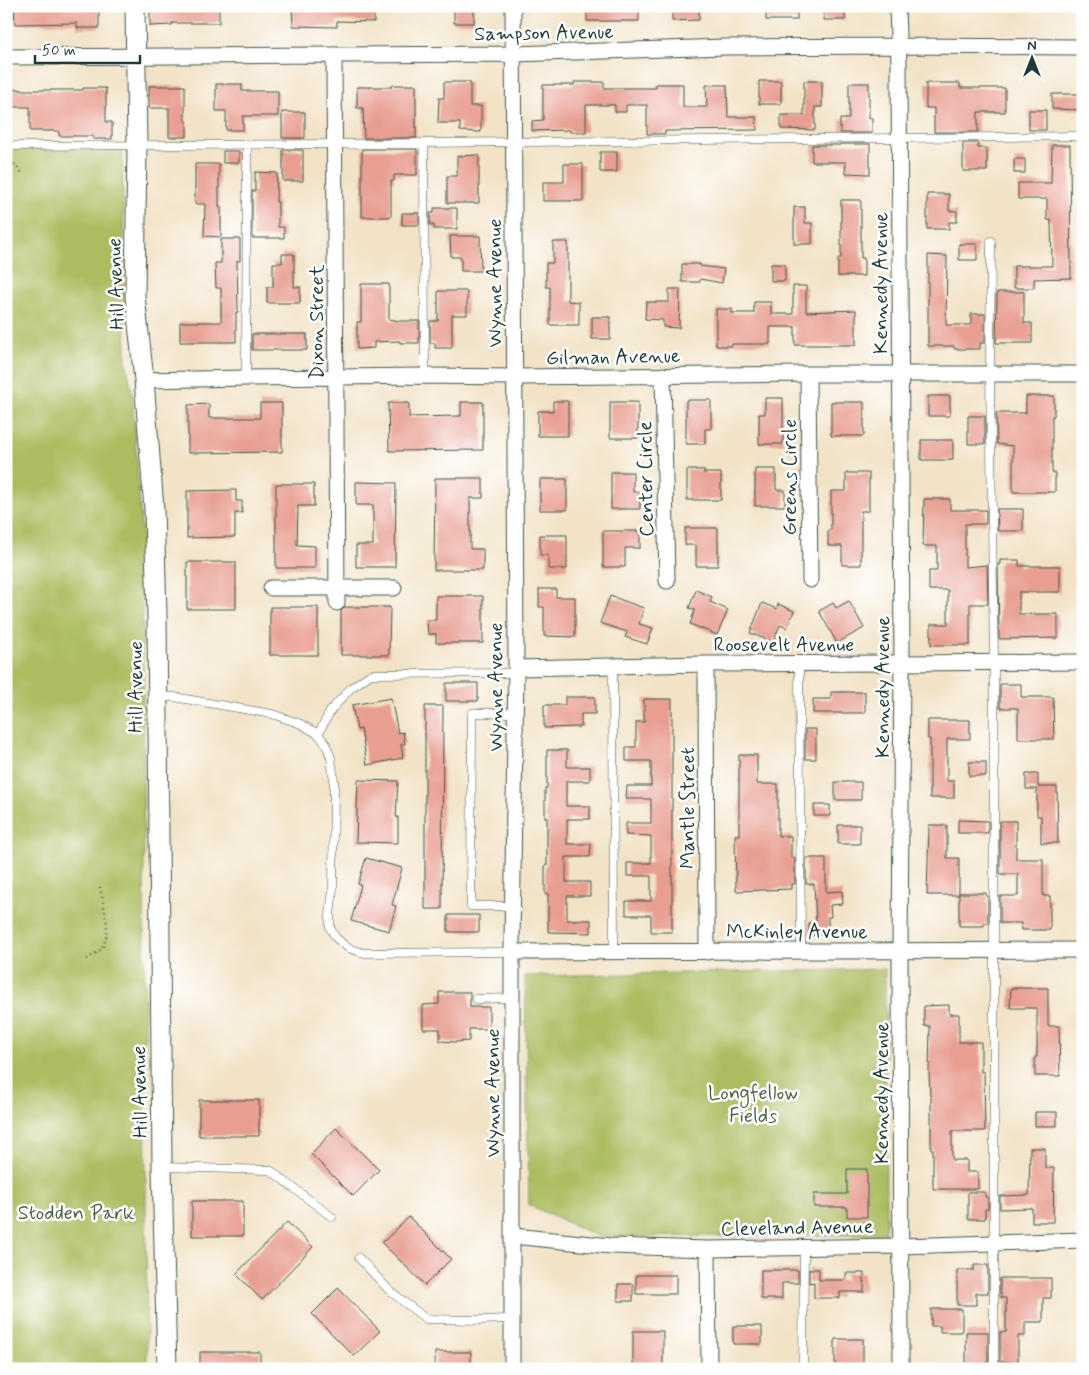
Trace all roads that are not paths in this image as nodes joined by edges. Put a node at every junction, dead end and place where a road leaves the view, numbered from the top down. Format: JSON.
{"nodes":[{"id":1,"x":134,"y":6,"type":"edge"},
{"id":2,"x":513,"y":6,"type":"edge"},
{"id":3,"x":898,"y":6,"type":"edge"},
{"id":4,"x":899,"y":46,"type":"junction"},
{"id":5,"x":1083,"y":47,"type":"edge"},
{"id":6,"x":514,"y":54,"type":"junction"},
{"id":7,"x":135,"y":55,"type":"junction"},
{"id":8,"x":334,"y":55,"type":"junction"},
{"id":9,"x":6,"y":57,"type":"edge"},
{"id":10,"x":1083,"y":136,"type":"edge"},
{"id":11,"x":899,"y":137,"type":"junction"},
{"id":12,"x":514,"y":141,"type":"junction"},
{"id":13,"x":424,"y":143,"type":"junction"},
{"id":14,"x":247,"y":144,"type":"junction"},
{"id":15,"x":334,"y":144,"type":"junction"},
{"id":16,"x":137,"y":145,"type":"junction"},
{"id":17,"x":6,"y":146,"type":"edge"},
{"id":18,"x":991,"y":241,"type":"dead end"},
{"id":19,"x":808,"y":374,"type":"junction"},
{"id":20,"x":900,"y":374,"type":"junction"},
{"id":21,"x":990,"y":374,"type":"junction"},
{"id":22,"x":1083,"y":374,"type":"edge"},
{"id":23,"x":663,"y":375,"type":"junction"},
{"id":24,"x":425,"y":376,"type":"junction"},
{"id":25,"x":336,"y":377,"type":"junction"},
{"id":26,"x":514,"y":377,"type":"junction"},
{"id":27,"x":246,"y":378,"type":"junction"},
{"id":28,"x":144,"y":380,"type":"junction"},
{"id":29,"x":810,"y":580,"type":"dead end"},
{"id":30,"x":667,"y":581,"type":"dead end"},
{"id":31,"x":271,"y":588,"type":"dead end"},
{"id":32,"x":394,"y":588,"type":"dead end"},
{"id":33,"x":337,"y":596,"type":"junction"},
{"id":34,"x":1083,"y":662,"type":"edge"},
{"id":35,"x":994,"y":663,"type":"junction"},
{"id":36,"x":706,"y":664,"type":"junction"},
{"id":37,"x":799,"y":664,"type":"junction"},
{"id":38,"x":902,"y":664,"type":"junction"},
{"id":39,"x":613,"y":666,"type":"junction"},
{"id":40,"x":516,"y":671,"type":"junction"},
{"id":41,"x":157,"y":697,"type":"junction"},
{"id":42,"x":515,"y":713,"type":"junction"},
{"id":43,"x":318,"y":734,"type":"junction"},
{"id":44,"x":512,"y":906,"type":"junction"},
{"id":45,"x":994,"y":950,"type":"junction"},
{"id":46,"x":1083,"y":950,"type":"edge"},
{"id":47,"x":801,"y":951,"type":"junction"},
{"id":48,"x":900,"y":951,"type":"junction"},
{"id":49,"x":512,"y":952,"type":"junction"},
{"id":50,"x":614,"y":952,"type":"junction"},
{"id":51,"x":707,"y":952,"type":"junction"},
{"id":52,"x":512,"y":998,"type":"junction"},
{"id":53,"x":476,"y":999,"type":"dead end"},
{"id":54,"x":162,"y":1167,"type":"junction"},
{"id":55,"x":332,"y":1217,"type":"dead end"},
{"id":56,"x":512,"y":1236,"type":"junction"},
{"id":57,"x":1083,"y":1240,"type":"edge"},
{"id":58,"x":994,"y":1243,"type":"junction"},
{"id":59,"x":901,"y":1246,"type":"junction"},
{"id":60,"x":804,"y":1248,"type":"junction"},
{"id":61,"x":708,"y":1249,"type":"junction"},
{"id":62,"x":359,"y":1258,"type":"dead end"},
{"id":63,"x":512,"y":1318,"type":"junction"},
{"id":64,"x":167,"y":1369,"type":"edge"},
{"id":65,"x":512,"y":1369,"type":"edge"},
{"id":66,"x":709,"y":1369,"type":"edge"},
{"id":67,"x":803,"y":1369,"type":"edge"},
{"id":68,"x":901,"y":1369,"type":"edge"},
{"id":69,"x":994,"y":1369,"type":"edge"}],
"edges":[{"from":1,"to":7,"type":"street","name":"Hill Avenue"},
{"from":2,"to":6,"type":"street","name":"Wynne Avenue"},
{"from":3,"to":4,"type":"street","name":"Kennedy Avenue"},
{"from":4,"to":5,"type":"street","name":"Sampson Avenue"},
{"from":4,"to":6,"type":"street","name":"Sampson Avenue"},
{"from":4,"to":11,"type":"street","name":"Kennedy Avenue"},
{"from":6,"to":8,"type":"street","name":"Sampson Avenue"},
{"from":6,"to":12,"type":"street","name":"Wynne Avenue"},
{"from":7,"to":8,"type":"street","name":"Sampson Avenue"},
{"from":7,"to":9,"type":"street","name":"Sampson Avenue"},
{"from":7,"to":16,"type":"street","name":"Hill Avenue"},
{"from":8,"to":15,"type":"street","name":"Dixon Street"},
{"from":10,"to":11,"type":"lane"},
{"from":11,"to":12,"type":"lane"},
{"from":11,"to":20,"type":"street","name":"Kennedy Avenue"},
{"from":12,"to":13,"type":"lane"},
{"from":12,"to":26,"type":"street","name":"Wynne Avenue"},
{"from":13,"to":15,"type":"lane"},
{"from":13,"to":24,"type":"lane"},
{"from":14,"to":15,"type":"lane"},
{"from":14,"to":16,"type":"lane"},
{"from":14,"to":27,"type":"lane"},
{"from":15,"to":25,"type":"street","name":"Dixon Street"},
{"from":16,"to":17,"type":"lane"},
{"from":16,"to":28,"type":"street","name":"Hill Avenue"},
{"from":18,"to":21,"type":"lane"},
{"from":19,"to":20,"type":"street","name":"Gilman Avenue"},
{"from":19,"to":23,"type":"street","name":"Gilman Avenue"},
{"from":19,"to":29,"type":"street","name":"Greens Circle"},
{"from":20,"to":21,"type":"street","name":"Gilman Avenue"},
{"from":20,"to":38,"type":"street","name":"Kennedy Avenue"},
{"from":21,"to":22,"type":"street","name":"Gilman Avenue"},
{"from":21,"to":35,"type":"lane"},
{"from":23,"to":26,"type":"street","name":"Gilman Avenue"},
{"from":23,"to":30,"type":"street","name":"Center Circle"},
{"from":24,"to":25,"type":"street","name":"Gilman Avenue"},
{"from":24,"to":26,"type":"street","name":"Gilman Avenue"},
{"from":25,"to":27,"type":"street","name":"Gilman Avenue"},
{"from":25,"to":33,"type":"street","name":"Dixon Street"},
{"from":26,"to":40,"type":"street","name":"Wynne Avenue"},
{"from":27,"to":28,"type":"street","name":"Gilman Avenue"},
{"from":28,"to":41,"type":"street","name":"Hill Avenue"},
{"from":31,"to":33,"type":"street"},
{"from":32,"to":33,"type":"street"},
{"from":34,"to":35,"type":"street","name":"Roosevelt Avenue"},
{"from":35,"to":38,"type":"street","name":"Roosevelt Avenue"},
{"from":35,"to":45,"type":"lane"},
{"from":36,"to":37,"type":"street","name":"Roosevelt Avenue"},
{"from":36,"to":39,"type":"street","name":"Roosevelt Avenue"},
{"from":36,"to":51,"type":"street","name":"Mantle Street"},
{"from":37,"to":38,"type":"street","name":"Roosevelt Avenue"},
{"from":37,"to":47,"type":"lane"},
{"from":38,"to":48,"type":"street","name":"Kennedy Avenue"},
{"from":39,"to":40,"type":"street","name":"Roosevelt Avenue"},
{"from":39,"to":50,"type":"lane"},
{"from":40,"to":42,"type":"street","name":"Wynne Avenue"},
{"from":40,"to":43,"type":"lane"},
{"from":41,"to":43,"type":"lane"},
{"from":41,"to":54,"type":"street","name":"Hill Avenue"},
{"from":42,"to":44,"type":"street","name":"Wynne Avenue"},
{"from":42,"to":44,"type":"lane"},
{"from":43,"to":49,"type":"lane"},
{"from":44,"to":49,"type":"street","name":"Wynne Avenue"},
{"from":45,"to":46,"type":"street","name":"McKinley Avenue"},
{"from":45,"to":48,"type":"street","name":"McKinley Avenue"},
{"from":45,"to":58,"type":"lane"},
{"from":47,"to":48,"type":"street","name":"McKinley Avenue"},
{"from":47,"to":51,"type":"street","name":"McKinley Avenue"},
{"from":48,"to":59,"type":"street","name":"Kennedy Avenue"},
{"from":49,"to":50,"type":"street","name":"McKinley Avenue"},
{"from":49,"to":52,"type":"street","name":"Wynne Avenue"},
{"from":50,"to":51,"type":"street","name":"McKinley Avenue"},
{"from":52,"to":53,"type":"lane"},
{"from":52,"to":56,"type":"street","name":"Wynne Avenue"},
{"from":54,"to":55,"type":"lane"},
{"from":54,"to":64,"type":"street","name":"Hill Avenue"},
{"from":56,"to":61,"type":"street","name":"Cleveland Avenue"},
{"from":56,"to":63,"type":"street","name":"Wynne Avenue"},
{"from":57,"to":58,"type":"street","name":"Cleveland Avenue"},
{"from":58,"to":59,"type":"street","name":"Cleveland Avenue"},
{"from":58,"to":69,"type":"lane"},
{"from":59,"to":60,"type":"street","name":"Cleveland Avenue"},
{"from":59,"to":68,"type":"street","name":"Kennedy Avenue"},
{"from":60,"to":61,"type":"street","name":"Cleveland Avenue"},
{"from":60,"to":67,"type":"lane"},
{"from":61,"to":66,"type":"street"},
{"from":62,"to":63,"type":"lane"},
{"from":63,"to":65,"type":"street","name":"Wynne Avenue"}]}
